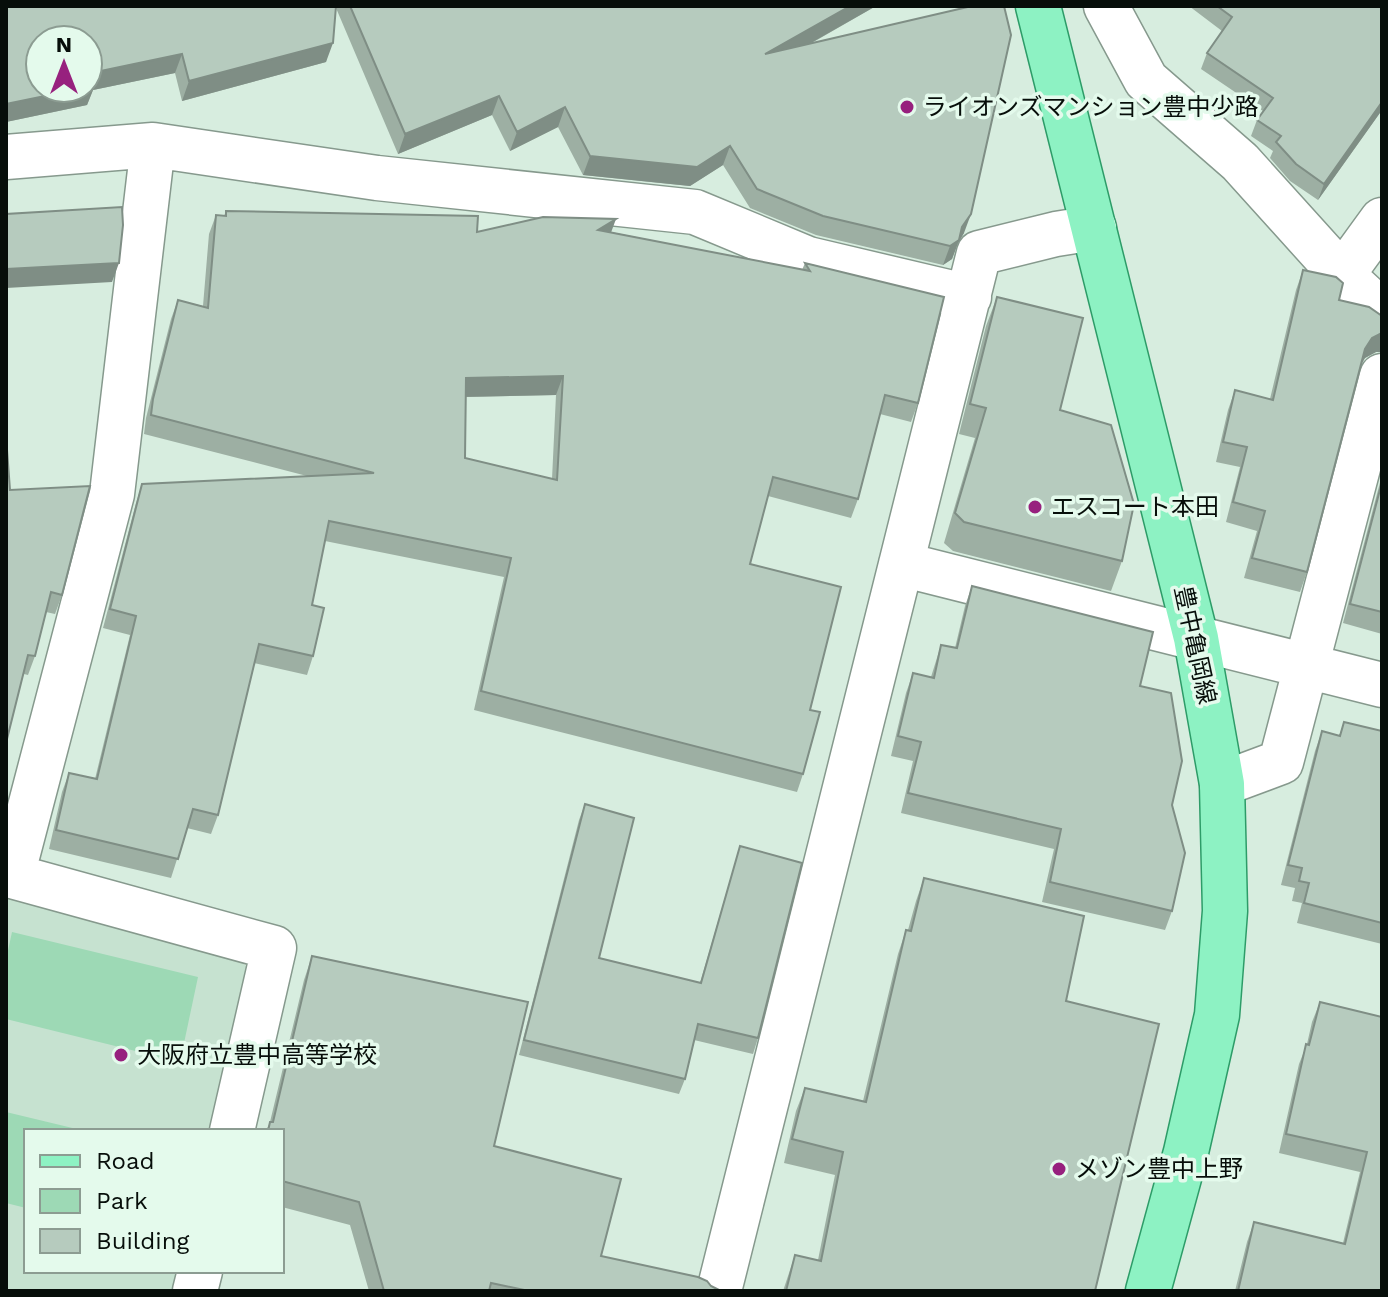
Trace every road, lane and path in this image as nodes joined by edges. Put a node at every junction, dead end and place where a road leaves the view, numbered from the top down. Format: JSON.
{"nodes":[{"id":1,"x":1038,"y":6,"type":"edge"},
{"id":2,"x":1106,"y":6,"type":"edge"},
{"id":3,"x":9,"y":145,"type":"edge"},
{"id":4,"x":153,"y":145,"type":"junction"},
{"id":5,"x":1382,"y":220,"type":"edge"},
{"id":6,"x":1094,"y":228,"type":"junction"},
{"id":7,"x":1342,"y":275,"type":"junction"},
{"id":8,"x":969,"y":297,"type":"junction"},
{"id":9,"x":1382,"y":312,"type":"edge"},
{"id":10,"x":1382,"y":376,"type":"edge"},
{"id":11,"x":901,"y":564,"type":"junction"},
{"id":12,"x":1196,"y":638,"type":"junction"},
{"id":13,"x":1308,"y":666,"type":"junction"},
{"id":14,"x":1382,"y":685,"type":"edge"},
{"id":15,"x":1222,"y":784,"type":"junction"},
{"id":16,"x":9,"y":875,"type":"edge"},
{"id":17,"x":232,"y":1129,"type":"edge"},
{"id":18,"x":719,"y":1291,"type":"edge"},
{"id":19,"x":1148,"y":1291,"type":"edge"}],
"edges":[{"from":1,"to":6,"type":"main road","name":"豊中亀岡線"},
{"from":2,"to":7,"type":"street"},
{"from":3,"to":4,"type":"street"},
{"from":4,"to":8,"type":"street"},
{"from":4,"to":16,"type":"street"},
{"from":5,"to":7,"type":"street"},
{"from":6,"to":8,"type":"street"},
{"from":6,"to":12,"type":"main road","name":"豊中亀岡線"},
{"from":7,"to":9,"type":"street"},
{"from":8,"to":11,"type":"street"},
{"from":10,"to":13,"type":"street"},
{"from":11,"to":12,"type":"street"},
{"from":11,"to":18,"type":"street"},
{"from":12,"to":13,"type":"street"},
{"from":12,"to":15,"type":"main road","name":"豊中亀岡線"},
{"from":13,"to":14,"type":"street"},
{"from":13,"to":15,"type":"street"},
{"from":15,"to":19,"type":"main road","name":"豊中亀岡線"},
{"from":16,"to":17,"type":"street"}]}
